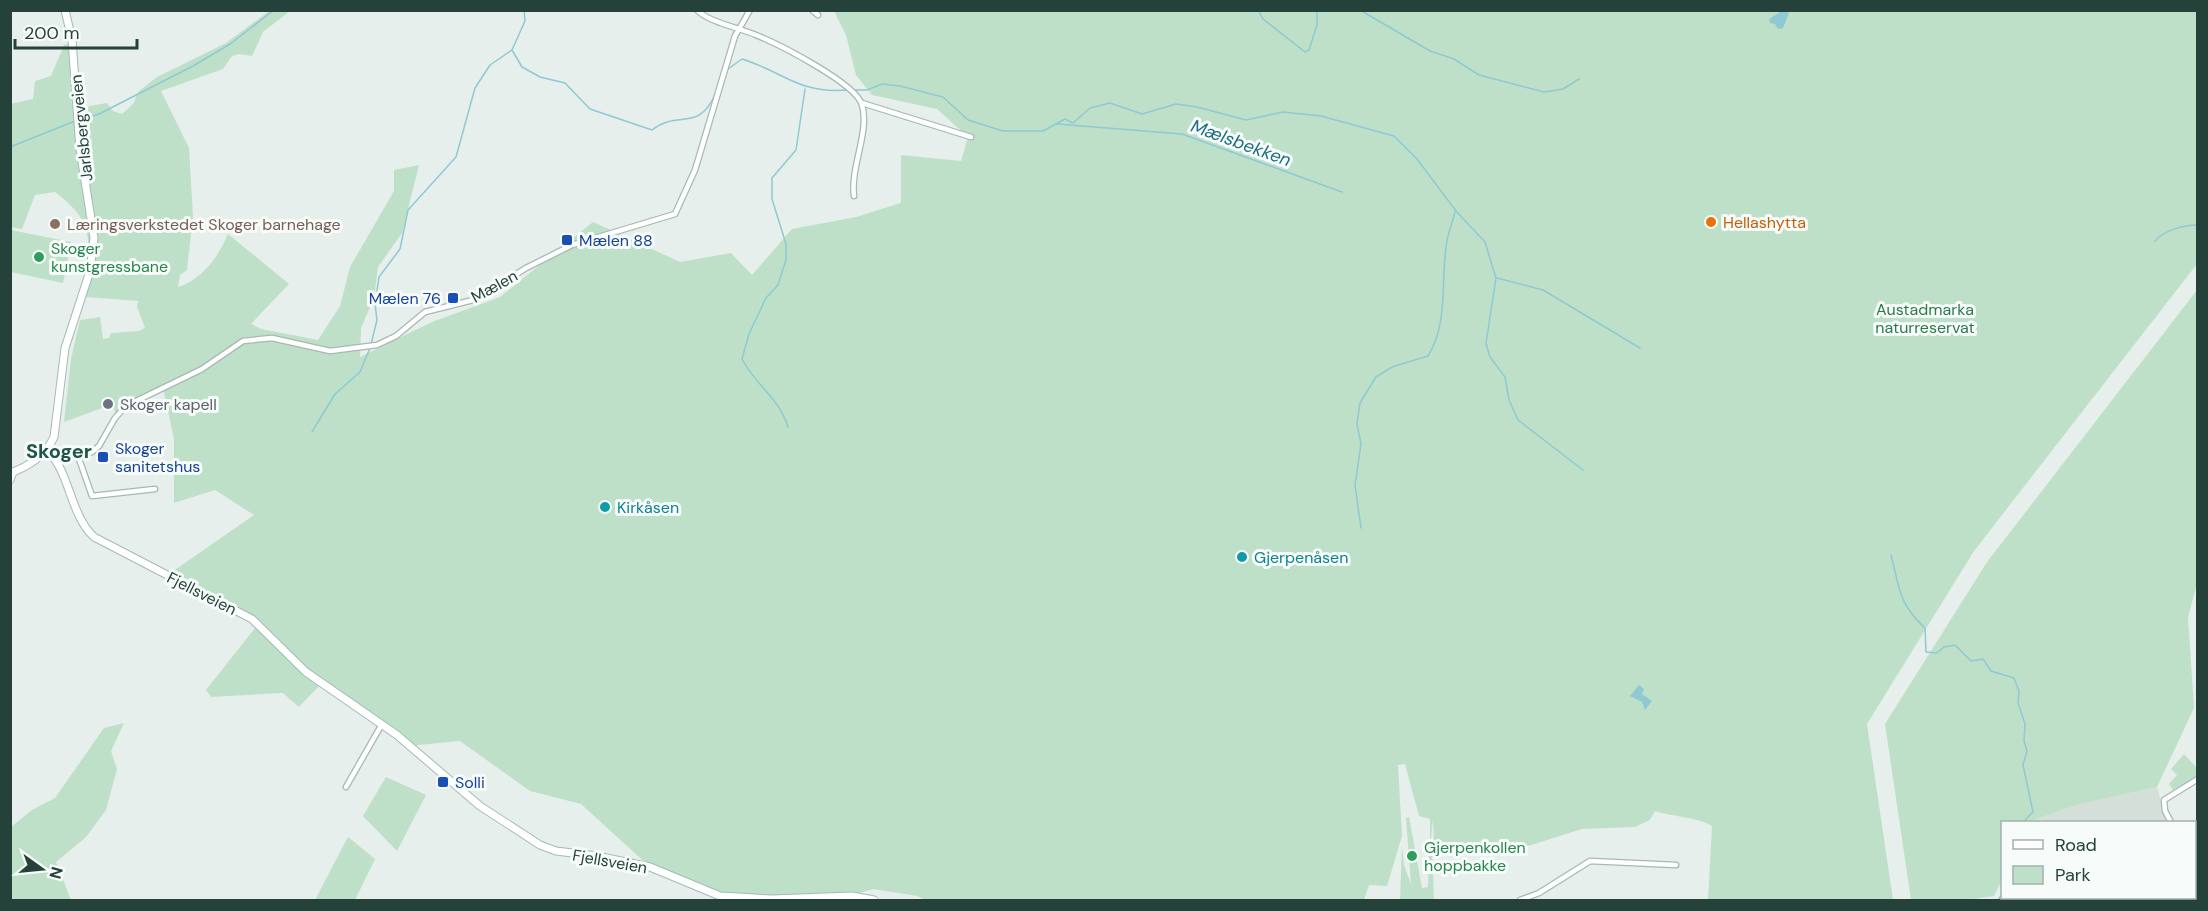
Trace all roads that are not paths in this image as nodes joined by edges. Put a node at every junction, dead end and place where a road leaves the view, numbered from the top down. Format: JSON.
{"nodes":[{"id":1,"x":65,"y":10,"type":"edge"},
{"id":2,"x":697,"y":10,"type":"edge"},
{"id":3,"x":750,"y":10,"type":"edge"},
{"id":4,"x":812,"y":10,"type":"edge"},
{"id":5,"x":818,"y":15,"type":"dead end"},
{"id":6,"x":738,"y":28,"type":"junction"},
{"id":7,"x":862,"y":103,"type":"junction"},
{"id":8,"x":971,"y":137,"type":"dead end"},
{"id":9,"x":854,"y":196,"type":"dead end"},
{"id":10,"x":46,"y":450,"type":"junction"},
{"id":11,"x":78,"y":456,"type":"junction"},
{"id":12,"x":56,"y":460,"type":"junction"},
{"id":13,"x":12,"y":472,"type":"edge"},
{"id":14,"x":10,"y":480,"type":"edge"},
{"id":15,"x":155,"y":489,"type":"dead end"},
{"id":16,"x":382,"y":724,"type":"junction"},
{"id":17,"x":2198,"y":779,"type":"edge"},
{"id":18,"x":346,"y":787,"type":"dead end"},
{"id":19,"x":2170,"y":821,"type":"edge"},
{"id":20,"x":1676,"y":865,"type":"dead end"},
{"id":21,"x":874,"y":900,"type":"edge"},
{"id":22,"x":1520,"y":900,"type":"edge"}],
"edges":[{"from":1,"to":10,"type":"main road","name":"Jarlsbergveien"},
{"from":2,"to":6,"type":"street"},
{"from":3,"to":6,"type":"street","name":"Mælen"},
{"from":4,"to":5,"type":"street"},
{"from":6,"to":7,"type":"street"},
{"from":6,"to":11,"type":"street","name":"Mælen"},
{"from":7,"to":8,"type":"street"},
{"from":7,"to":9,"type":"street"},
{"from":10,"to":12,"type":"main road","name":"Fjellsveien"},
{"from":10,"to":13,"type":"main road"},
{"from":11,"to":12,"type":"street","name":"Mælen"},
{"from":11,"to":15,"type":"street"},
{"from":12,"to":16,"type":"main road","name":"Fjellsveien"},
{"from":13,"to":14,"type":"main road"},
{"from":16,"to":18,"type":"street"},
{"from":16,"to":21,"type":"main road","name":"Fjellsveien"},
{"from":17,"to":19,"type":"street"},
{"from":20,"to":22,"type":"street"}]}
